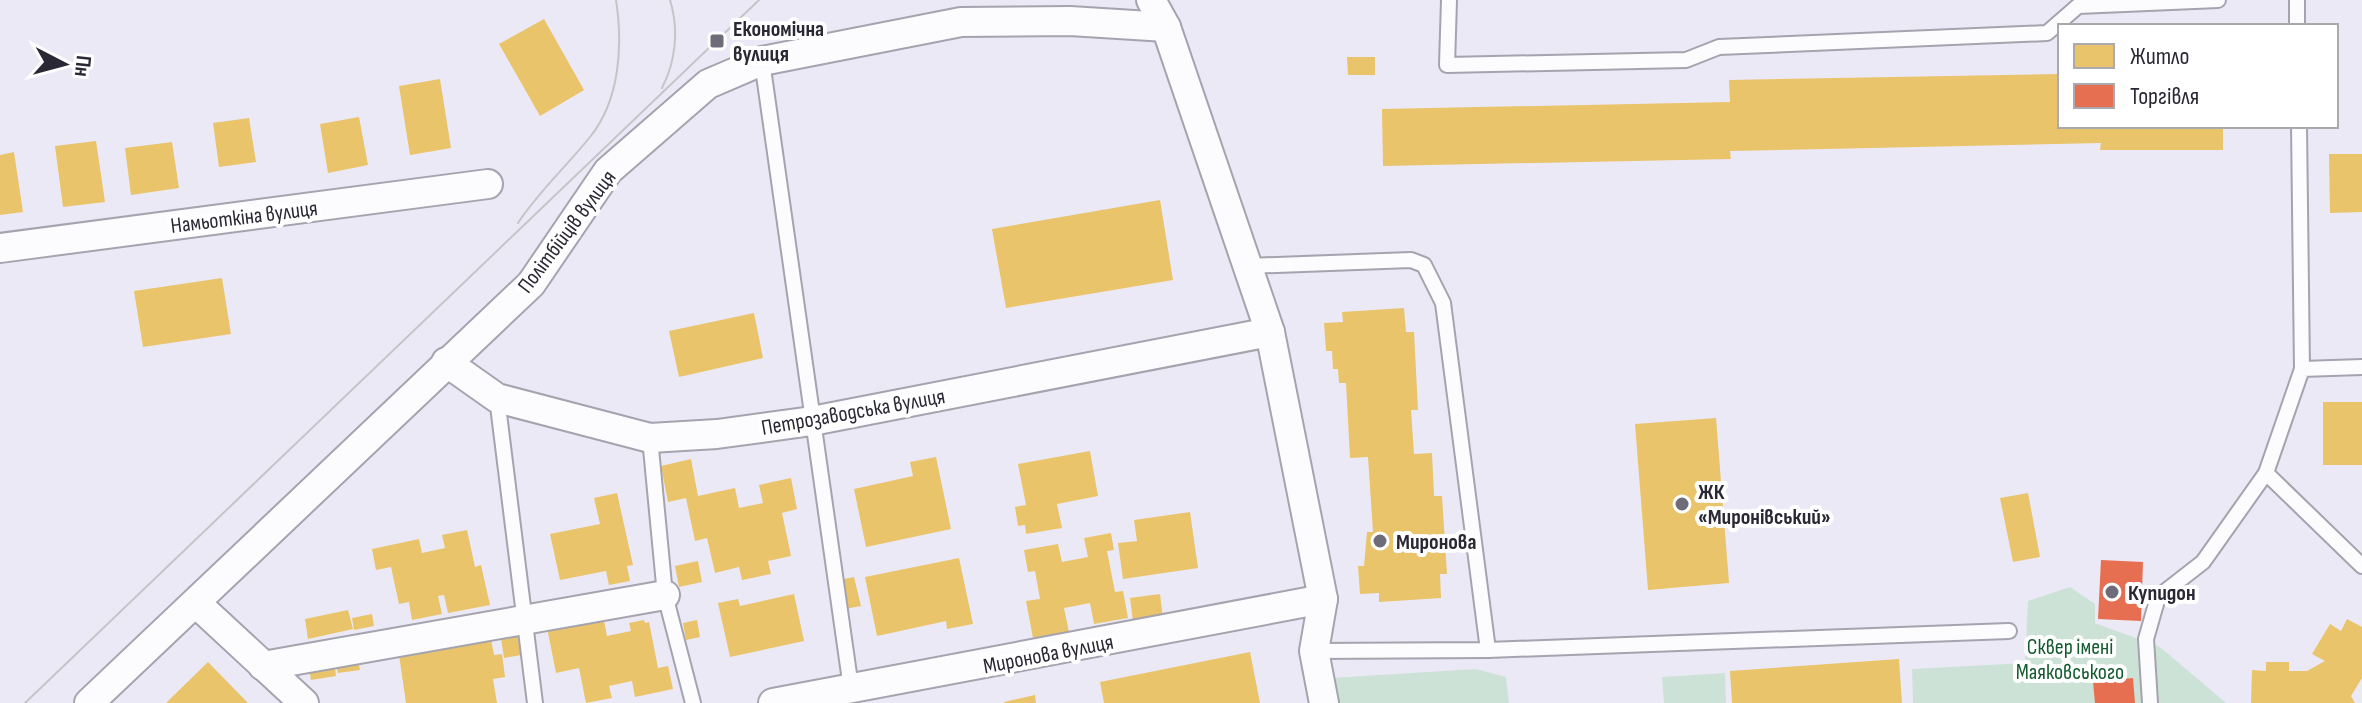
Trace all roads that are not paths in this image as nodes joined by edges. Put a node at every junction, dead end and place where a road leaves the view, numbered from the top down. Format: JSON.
{"nodes":[{"id":1,"x":1151,"y":0,"type":"edge"},
{"id":2,"x":1449,"y":0,"type":"edge"},
{"id":3,"x":2218,"y":0,"type":"edge"},
{"id":4,"x":2297,"y":0,"type":"edge"},
{"id":5,"x":2297,"y":24,"type":"edge"},
{"id":6,"x":1166,"y":27,"type":"junction"},
{"id":7,"x":762,"y":61,"type":"junction"},
{"id":8,"x":2299,"y":128,"type":"edge"},
{"id":9,"x":488,"y":184,"type":"dead end"},
{"id":10,"x":0,"y":248,"type":"edge"},
{"id":11,"x":1248,"y":266,"type":"junction"},
{"id":12,"x":1270,"y":332,"type":"junction"},
{"id":13,"x":446,"y":362,"type":"junction"},
{"id":14,"x":2362,"y":367,"type":"edge"},
{"id":15,"x":2302,"y":369,"type":"junction"},
{"id":16,"x":497,"y":398,"type":"junction"},
{"id":17,"x":812,"y":421,"type":"junction"},
{"id":18,"x":650,"y":438,"type":"junction"},
{"id":19,"x":2266,"y":473,"type":"junction"},
{"id":20,"x":2362,"y":566,"type":"edge"},
{"id":21,"x":665,"y":595,"type":"junction"},
{"id":22,"x":1323,"y":599,"type":"junction"},
{"id":23,"x":196,"y":603,"type":"junction"},
{"id":24,"x":525,"y":621,"type":"junction"},
{"id":25,"x":2009,"y":631,"type":"dead end"},
{"id":26,"x":1488,"y":650,"type":"junction"},
{"id":27,"x":1314,"y":651,"type":"junction"},
{"id":28,"x":263,"y":666,"type":"junction"},
{"id":29,"x":851,"y":688,"type":"junction"},
{"id":30,"x":807,"y":700,"type":"edge"},
{"id":31,"x":89,"y":703,"type":"edge"},
{"id":32,"x":304,"y":703,"type":"edge"},
{"id":33,"x":535,"y":703,"type":"edge"},
{"id":34,"x":693,"y":703,"type":"edge"},
{"id":35,"x":773,"y":703,"type":"edge"},
{"id":36,"x":1324,"y":703,"type":"edge"},
{"id":37,"x":2150,"y":703,"type":"edge"}],
"edges":[{"from":1,"to":6,"type":"street"},
{"from":2,"to":3,"type":"lane"},
{"from":4,"to":5,"type":"lane"},
{"from":6,"to":7,"type":"street","name":"Політбійців вулиця"},
{"from":6,"to":11,"type":"street"},
{"from":7,"to":13,"type":"street","name":"Політбійців вулиця"},
{"from":7,"to":17,"type":"lane"},
{"from":8,"to":15,"type":"lane"},
{"from":9,"to":10,"type":"street","name":"Намьоткіна вулиця"},
{"from":11,"to":12,"type":"street"},
{"from":11,"to":26,"type":"lane"},
{"from":12,"to":17,"type":"street","name":"Петрозаводська вулиця"},
{"from":12,"to":22,"type":"street"},
{"from":13,"to":16,"type":"street","name":"Петрозаводська вулиця"},
{"from":13,"to":23,"type":"street","name":"Політбійців вулиця"},
{"from":14,"to":15,"type":"lane"},
{"from":15,"to":19,"type":"lane"},
{"from":16,"to":18,"type":"street","name":"Петрозаводська вулиця"},
{"from":16,"to":24,"type":"lane"},
{"from":17,"to":18,"type":"street","name":"Петрозаводська вулиця"},
{"from":17,"to":29,"type":"lane"},
{"from":18,"to":21,"type":"lane"},
{"from":19,"to":20,"type":"lane"},
{"from":19,"to":37,"type":"lane"},
{"from":21,"to":24,"type":"street"},
{"from":21,"to":34,"type":"lane"},
{"from":22,"to":27,"type":"street"},
{"from":22,"to":29,"type":"street","name":"Миронова вулиця"},
{"from":23,"to":28,"type":"street"},
{"from":23,"to":31,"type":"street","name":"Політбійців вулиця"},
{"from":24,"to":28,"type":"street"},
{"from":24,"to":33,"type":"lane"},
{"from":25,"to":26,"type":"lane"},
{"from":26,"to":27,"type":"lane"},
{"from":27,"to":36,"type":"street"},
{"from":28,"to":32,"type":"street"},
{"from":29,"to":30,"type":"street","name":"Миронова вулиця"},
{"from":30,"to":35,"type":"street","name":"Миронова вулиця"}]}
